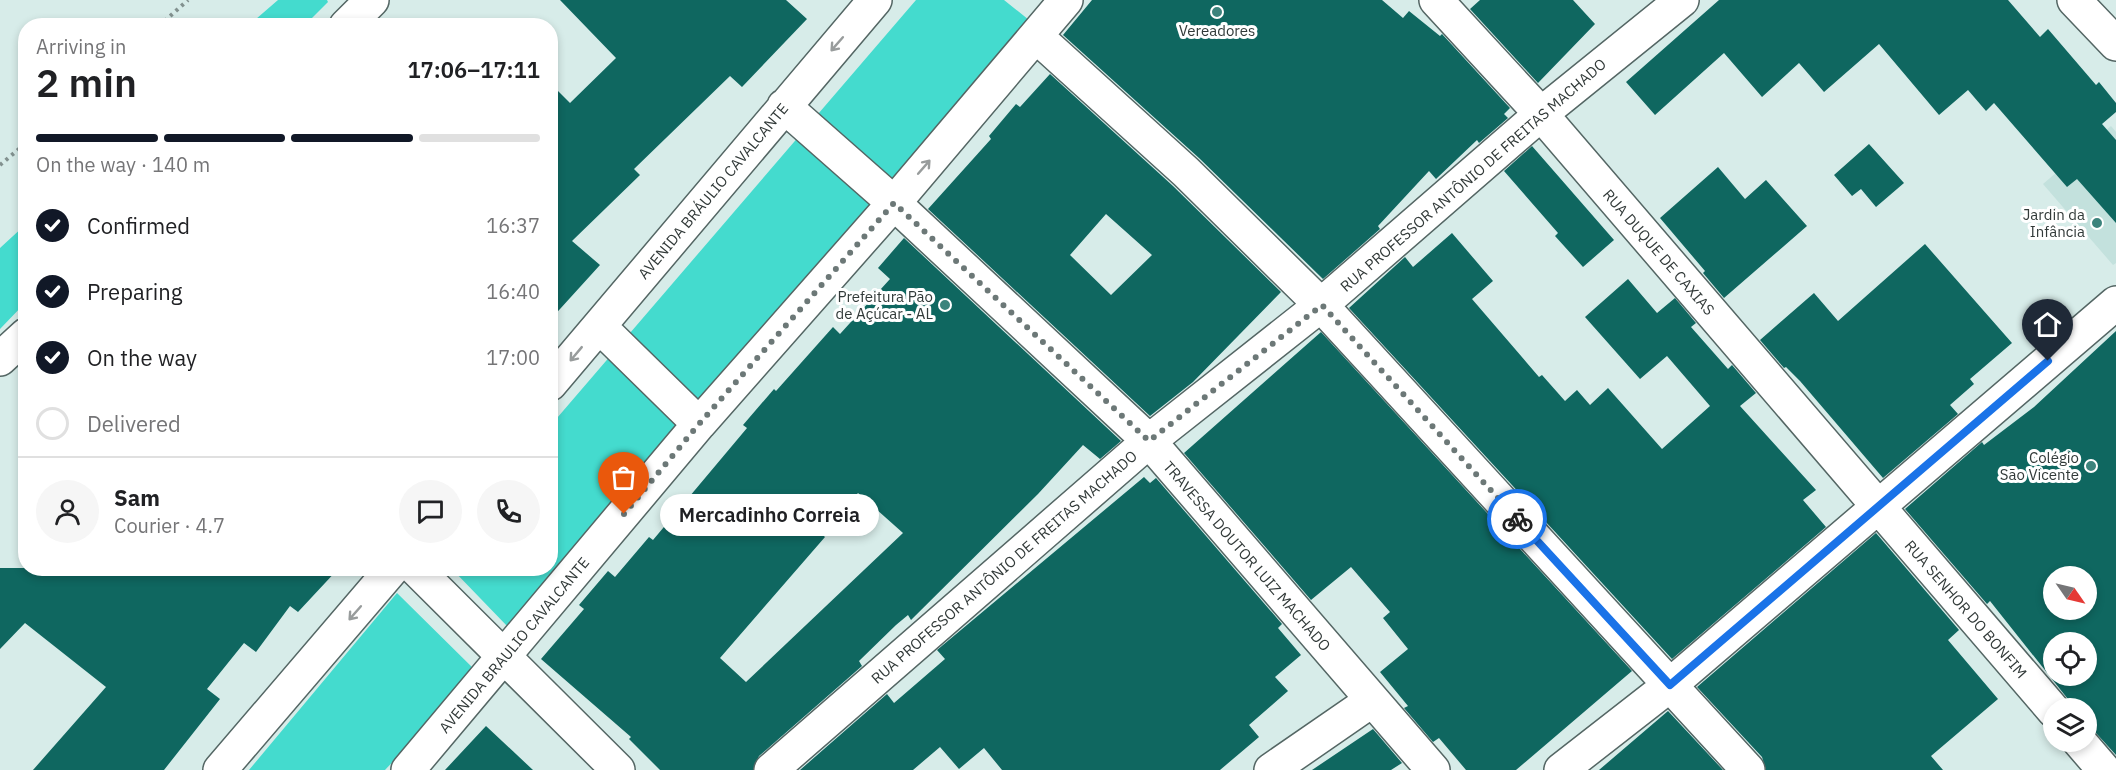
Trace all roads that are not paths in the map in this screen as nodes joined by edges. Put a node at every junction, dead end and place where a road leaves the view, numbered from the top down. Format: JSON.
{"nodes":[{"id":1,"x":372,"y":0,"type":"edge"},
{"id":2,"x":875,"y":0,"type":"edge"},
{"id":3,"x":1436,"y":0,"type":"edge"},
{"id":4,"x":1682,"y":0,"type":"edge"},
{"id":5,"x":2074,"y":0,"type":"edge"},
{"id":6,"x":1050,"y":12,"type":"edge"},
{"id":7,"x":354,"y":18,"type":"edge"},
{"id":8,"x":2116,"y":44,"type":"edge"},
{"id":9,"x":784,"y":106,"type":"junction"},
{"id":10,"x":1540,"y":114,"type":"junction"},
{"id":11,"x":894,"y":203,"type":"junction"},
{"id":12,"x":2116,"y":303,"type":"edge"},
{"id":13,"x":1322,"y":305,"type":"junction"},
{"id":14,"x":599,"y":326,"type":"junction"},
{"id":15,"x":18,"y":342,"type":"edge"},
{"id":16,"x":0,"y":359,"type":"edge"},
{"id":17,"x":558,"y":375,"type":"edge"},
{"id":18,"x":699,"y":424,"type":"junction"},
{"id":19,"x":1149,"y":441,"type":"junction"},
{"id":20,"x":1878,"y":507,"type":"junction"},
{"id":21,"x":386,"y":576,"type":"edge"},
{"id":22,"x":423,"y":576,"type":"edge"},
{"id":23,"x":505,"y":657,"type":"junction"},
{"id":24,"x":1670,"y":685,"type":"junction"},
{"id":25,"x":2043,"y":698,"type":"edge"},
{"id":26,"x":1371,"y":701,"type":"junction"},
{"id":27,"x":2088,"y":752,"type":"edge"},
{"id":28,"x":220,"y":770,"type":"edge"},
{"id":29,"x":408,"y":770,"type":"edge"},
{"id":30,"x":618,"y":770,"type":"edge"},
{"id":31,"x":771,"y":770,"type":"edge"},
{"id":32,"x":1271,"y":770,"type":"edge"},
{"id":33,"x":1433,"y":770,"type":"edge"},
{"id":34,"x":1561,"y":770,"type":"edge"},
{"id":35,"x":1748,"y":770,"type":"edge"},
{"id":36,"x":2104,"y":770,"type":"edge"}],
"edges":[{"from":1,"to":7,"type":"street"},
{"from":2,"to":9,"type":"street","name":"AVENIDA BRÁULIO CAVALCANTE","one_way":true},
{"from":3,"to":10,"type":"street","name":"RUA DUQUE DE CAXIAS"},
{"from":4,"to":10,"type":"street","name":"RUA PROFESSOR ANTÔNIO DE FREITAS MACHADO"},
{"from":5,"to":8,"type":"street"},
{"from":11,"to":6,"type":"street","name":"AVENIDA BRAULIO CAVALCANTE","one_way":true},
{"from":6,"to":13,"type":"street"},
{"from":9,"to":11,"type":"street","name":"TRAVESSA DOUTOR LUIZ MACHADO"},
{"from":9,"to":14,"type":"street","name":"AVENIDA BRÁULIO CAVALCANTE"},
{"from":10,"to":13,"type":"street","name":"RUA PROFESSOR ANTÔNIO DE FREITAS MACHADO"},
{"from":10,"to":20,"type":"street","name":"RUA DUQUE DE CAXIAS"},
{"from":11,"to":18,"type":"street","name":"AVENIDA BRAULIO CAVALCANTE"},
{"from":11,"to":19,"type":"street","name":"TRAVESSA DOUTOR LUIZ MACHADO"},
{"from":12,"to":20,"type":"street"},
{"from":13,"to":19,"type":"street","name":"RUA PROFESSOR ANTÔNIO DE FREITAS MACHADO"},
{"from":13,"to":24,"type":"street"},
{"from":14,"to":17,"type":"street","name":"AVENIDA BRÁULIO CAVALCANTE","one_way":true},
{"from":14,"to":18,"type":"street"},
{"from":15,"to":16,"type":"street"},
{"from":18,"to":23,"type":"street","name":"AVENIDA BRAULIO CAVALCANTE"},
{"from":19,"to":26,"type":"street","name":"TRAVESSA DOUTOR LUIZ MACHADO"},
{"from":19,"to":31,"type":"street","name":"RUA PROFESSOR ANTÔNIO DE FREITAS MACHADO"},
{"from":20,"to":24,"type":"street"},
{"from":20,"to":25,"type":"street","name":"RUA SENHOR DO BONFIM"},
{"from":21,"to":28,"type":"street","one_way":true},
{"from":22,"to":23,"type":"street"},
{"from":23,"to":29,"type":"street","name":"AVENIDA BRAULIO CAVALCANTE"},
{"from":23,"to":30,"type":"street"},
{"from":24,"to":34,"type":"street"},
{"from":24,"to":35,"type":"street"},
{"from":26,"to":32,"type":"street"},
{"from":26,"to":33,"type":"street","name":"TRAVESSA DOUTOR LUIZ MACHADO"},
{"from":27,"to":36,"type":"street"}]}
